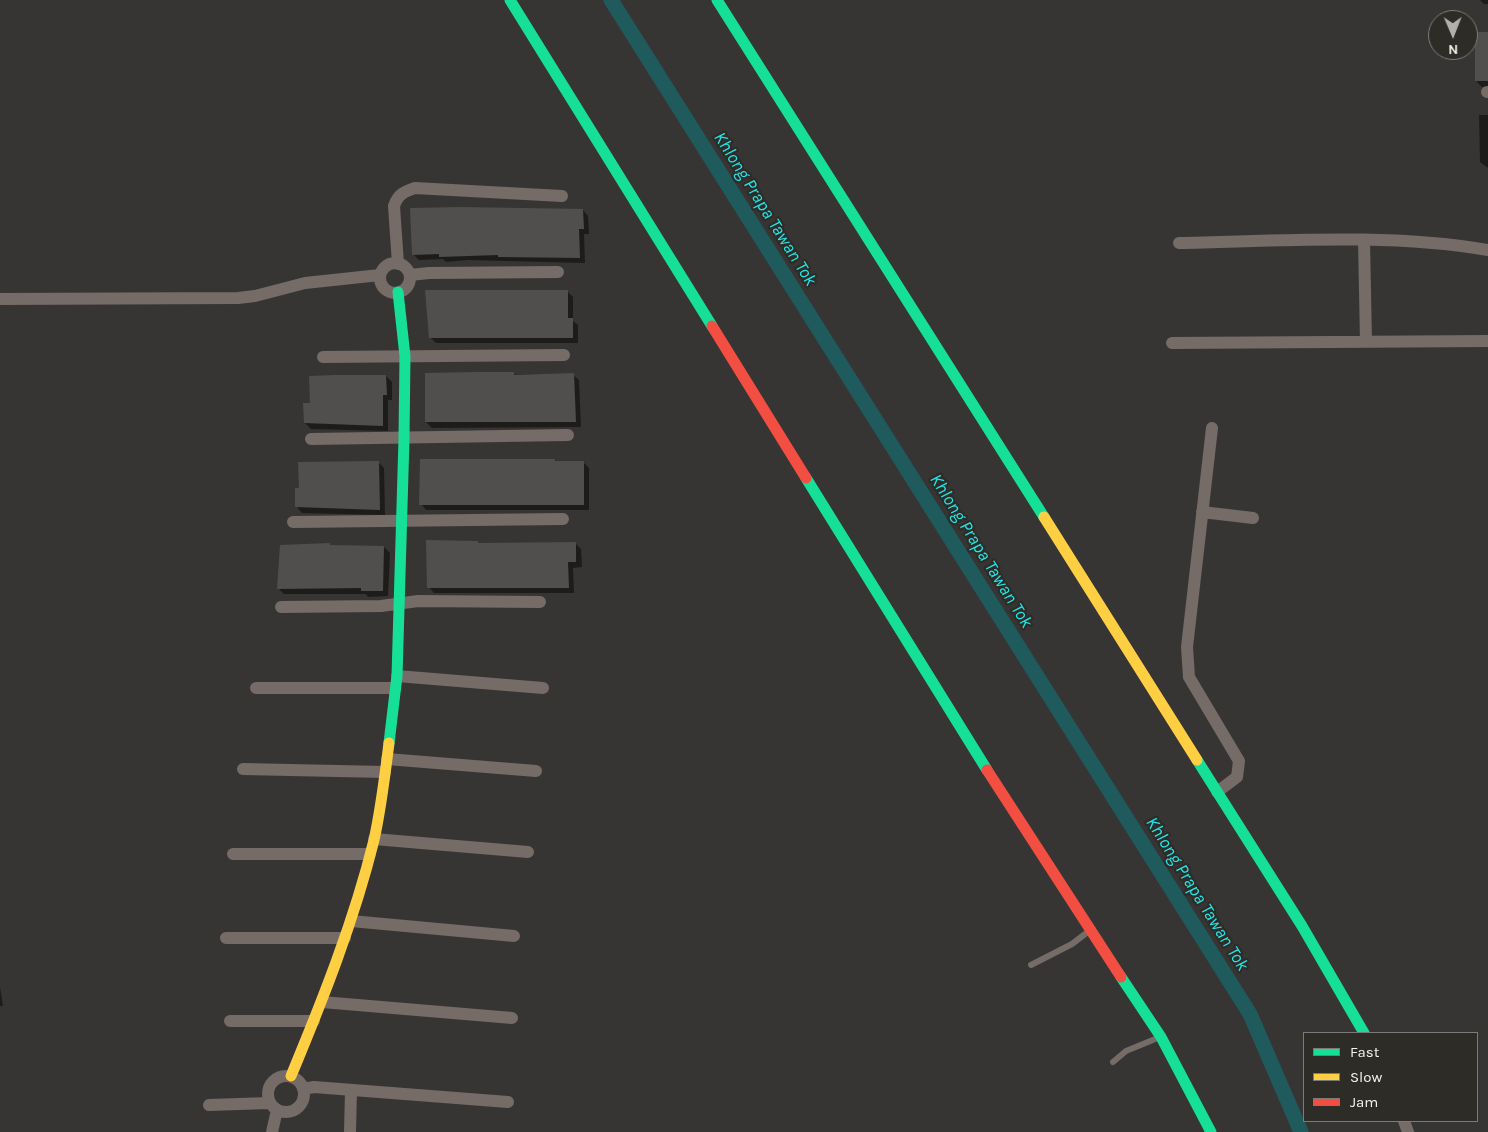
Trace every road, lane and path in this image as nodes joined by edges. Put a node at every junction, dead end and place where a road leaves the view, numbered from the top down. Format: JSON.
{"nodes":[{"id":1,"x":510,"y":0,"type":"edge"},
{"id":2,"x":717,"y":0,"type":"edge"},
{"id":3,"x":562,"y":196,"type":"dead end"},
{"id":4,"x":1364,"y":240,"type":"junction"},
{"id":5,"x":1179,"y":243,"type":"dead end"},
{"id":6,"x":1488,"y":250,"type":"edge"},
{"id":7,"x":398,"y":264,"type":"junction"},
{"id":8,"x":558,"y":272,"type":"dead end"},
{"id":9,"x":380,"y":275,"type":"junction"},
{"id":10,"x":410,"y":275,"type":"junction"},
{"id":11,"x":398,"y":292,"type":"junction"},
{"id":12,"x":0,"y":299,"type":"edge"},
{"id":13,"x":1488,"y":341,"type":"edge"},
{"id":14,"x":1366,"y":342,"type":"junction"},
{"id":15,"x":1172,"y":343,"type":"dead end"},
{"id":16,"x":564,"y":355,"type":"dead end"},
{"id":17,"x":405,"y":356,"type":"junction"},
{"id":18,"x":323,"y":358,"type":"dead end"},
{"id":19,"x":1212,"y":428,"type":"dead end"},
{"id":20,"x":568,"y":435,"type":"dead end"},
{"id":21,"x":404,"y":438,"type":"junction"},
{"id":22,"x":311,"y":439,"type":"dead end"},
{"id":23,"x":1202,"y":512,"type":"junction"},
{"id":24,"x":1253,"y":518,"type":"dead end"},
{"id":25,"x":563,"y":519,"type":"dead end"},
{"id":26,"x":401,"y":520,"type":"junction"},
{"id":27,"x":293,"y":522,"type":"dead end"},
{"id":28,"x":540,"y":602,"type":"dead end"},
{"id":29,"x":400,"y":603,"type":"junction"},
{"id":30,"x":281,"y":607,"type":"dead end"},
{"id":31,"x":396,"y":682,"type":"junction"},
{"id":32,"x":256,"y":688,"type":"dead end"},
{"id":33,"x":543,"y":688,"type":"dead end"},
{"id":34,"x":387,"y":759,"type":"junction"},
{"id":35,"x":243,"y":769,"type":"dead end"},
{"id":36,"x":536,"y":771,"type":"dead end"},
{"id":37,"x":385,"y":772,"type":"junction"},
{"id":38,"x":1218,"y":792,"type":"junction"},
{"id":39,"x":374,"y":839,"type":"junction"},
{"id":40,"x":528,"y":852,"type":"dead end"},
{"id":41,"x":233,"y":854,"type":"dead end"},
{"id":42,"x":370,"y":854,"type":"junction"},
{"id":43,"x":350,"y":921,"type":"junction"},
{"id":44,"x":1090,"y":930,"type":"junction"},
{"id":45,"x":514,"y":936,"type":"dead end"},
{"id":46,"x":226,"y":938,"type":"dead end"},
{"id":47,"x":345,"y":938,"type":"junction"},
{"id":48,"x":1031,"y":965,"type":"dead end"},
{"id":49,"x":322,"y":1002,"type":"junction"},
{"id":50,"x":512,"y":1018,"type":"dead end"},
{"id":51,"x":230,"y":1021,"type":"dead end"},
{"id":52,"x":314,"y":1021,"type":"junction"},
{"id":53,"x":1363,"y":1032,"type":"edge"},
{"id":54,"x":1160,"y":1037,"type":"junction"},
{"id":55,"x":1113,"y":1062,"type":"dead end"},
{"id":56,"x":291,"y":1076,"type":"junction"},
{"id":57,"x":303,"y":1089,"type":"junction"},
{"id":58,"x":351,"y":1091,"type":"junction"},
{"id":59,"x":508,"y":1102,"type":"dead end"},
{"id":60,"x":209,"y":1105,"type":"dead end"},
{"id":61,"x":274,"y":1106,"type":"junction"},
{"id":62,"x":272,"y":1132,"type":"edge"},
{"id":63,"x":350,"y":1132,"type":"edge"},
{"id":64,"x":1211,"y":1132,"type":"edge"}],
"edges":[{"from":1,"to":44,"type":"street"},
{"from":2,"to":38,"type":"street"},
{"from":3,"to":7,"type":"street"},
{"from":4,"to":5,"type":"street"},
{"from":4,"to":6,"type":"street"},
{"from":4,"to":14,"type":"street"},
{"from":7,"to":9,"type":"street"},
{"from":7,"to":10,"type":"street"},
{"from":8,"to":10,"type":"street"},
{"from":9,"to":11,"type":"street"},
{"from":9,"to":12,"type":"street"},
{"from":10,"to":11,"type":"street"},
{"from":11,"to":17,"type":"street"},
{"from":13,"to":14,"type":"street"},
{"from":14,"to":15,"type":"street"},
{"from":16,"to":17,"type":"street"},
{"from":17,"to":18,"type":"street"},
{"from":17,"to":21,"type":"street"},
{"from":19,"to":23,"type":"street"},
{"from":20,"to":21,"type":"street"},
{"from":21,"to":22,"type":"street"},
{"from":21,"to":26,"type":"street"},
{"from":23,"to":24,"type":"street"},
{"from":23,"to":38,"type":"street"},
{"from":25,"to":26,"type":"street"},
{"from":26,"to":27,"type":"street"},
{"from":26,"to":29,"type":"street"},
{"from":28,"to":29,"type":"street"},
{"from":29,"to":30,"type":"street"},
{"from":29,"to":31,"type":"street"},
{"from":31,"to":32,"type":"street"},
{"from":31,"to":33,"type":"street"},
{"from":31,"to":34,"type":"street"},
{"from":34,"to":36,"type":"street"},
{"from":34,"to":37,"type":"street"},
{"from":35,"to":37,"type":"street"},
{"from":37,"to":39,"type":"street"},
{"from":38,"to":53,"type":"street"},
{"from":39,"to":40,"type":"street"},
{"from":39,"to":42,"type":"street"},
{"from":41,"to":42,"type":"street"},
{"from":42,"to":43,"type":"street"},
{"from":43,"to":45,"type":"street"},
{"from":43,"to":47,"type":"street"},
{"from":44,"to":48,"type":"lane"},
{"from":44,"to":54,"type":"street"},
{"from":46,"to":47,"type":"street"},
{"from":47,"to":49,"type":"street"},
{"from":49,"to":50,"type":"street"},
{"from":49,"to":52,"type":"street"},
{"from":51,"to":52,"type":"street"},
{"from":52,"to":56,"type":"street"},
{"from":54,"to":55,"type":"lane"},
{"from":54,"to":64,"type":"street"},
{"from":56,"to":57,"type":"street"},
{"from":56,"to":61,"type":"street"},
{"from":57,"to":58,"type":"street"},
{"from":57,"to":61,"type":"street"},
{"from":58,"to":59,"type":"street"},
{"from":58,"to":63,"type":"street"},
{"from":60,"to":61,"type":"street"},
{"from":61,"to":62,"type":"street"}]}
